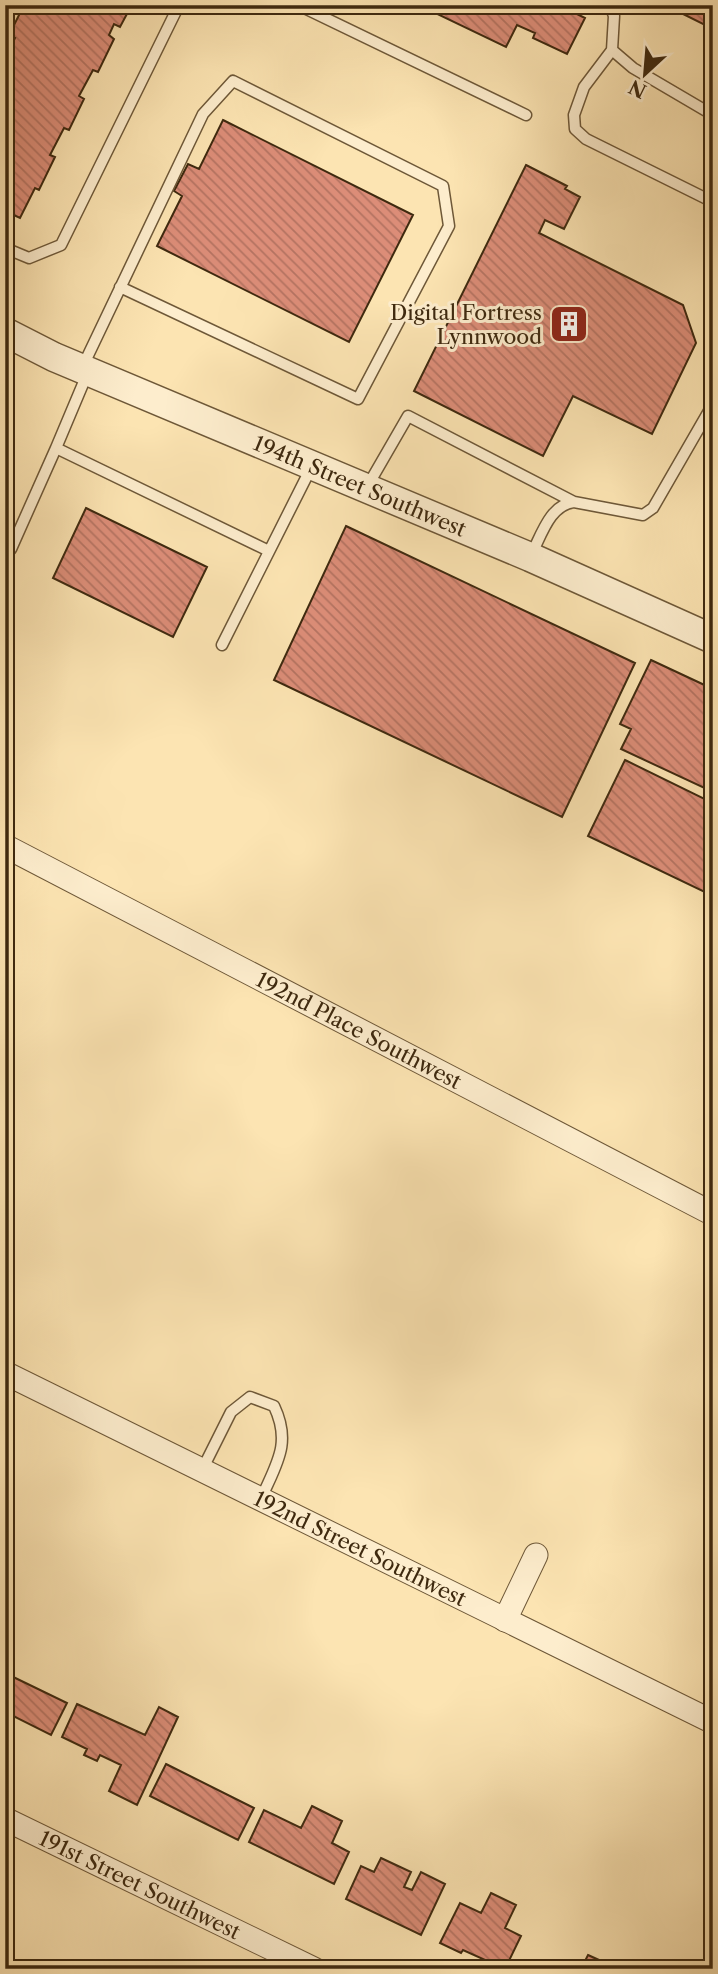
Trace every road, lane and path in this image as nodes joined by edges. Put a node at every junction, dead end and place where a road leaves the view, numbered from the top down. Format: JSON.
{"nodes":[{"id":1,"x":179,"y":5,"type":"edge"},
{"id":2,"x":298,"y":5,"type":"edge"},
{"id":3,"x":610,"y":5,"type":"edge"},
{"id":4,"x":612,"y":50,"type":"junction"},
{"id":5,"x":526,"y":115,"type":"dead end"},
{"id":6,"x":713,"y":115,"type":"edge"},
{"id":7,"x":713,"y":202,"type":"edge"},
{"id":8,"x":5,"y":248,"type":"edge"},
{"id":9,"x":120,"y":287,"type":"junction"},
{"id":10,"x":5,"y":332,"type":"edge"},
{"id":11,"x":85,"y":369,"type":"junction"},
{"id":12,"x":713,"y":404,"type":"edge"},
{"id":13,"x":56,"y":448,"type":"junction"},
{"id":14,"x":313,"y":464,"type":"junction"},
{"id":15,"x":367,"y":487,"type":"junction"},
{"id":16,"x":574,"y":502,"type":"junction"},
{"id":17,"x":11,"y":549,"type":"dead end"},
{"id":18,"x":269,"y":551,"type":"junction"},
{"id":19,"x":530,"y":557,"type":"junction"},
{"id":20,"x":713,"y":639,"type":"edge"},
{"id":21,"x":222,"y":645,"type":"dead end"},
{"id":22,"x":5,"y":846,"type":"edge"},
{"id":23,"x":713,"y":1214,"type":"edge"},
{"id":24,"x":5,"y":1373,"type":"edge"},
{"id":25,"x":202,"y":1470,"type":"junction"},
{"id":26,"x":261,"y":1499,"type":"junction"},
{"id":27,"x":536,"y":1555,"type":"dead end"},
{"id":28,"x":505,"y":1620,"type":"junction"},
{"id":29,"x":713,"y":1722,"type":"edge"},
{"id":30,"x":5,"y":1819,"type":"edge"},
{"id":31,"x":314,"y":1969,"type":"edge"}],
"edges":[{"from":1,"to":8,"type":"lane"},
{"from":2,"to":5,"type":"lane"},
{"from":3,"to":4,"type":"lane"},
{"from":4,"to":6,"type":"lane"},
{"from":4,"to":7,"type":"lane"},
{"from":9,"to":9,"type":"lane"},
{"from":9,"to":11,"type":"lane"},
{"from":10,"to":11,"type":"street","name":"194th Street Southwest"},
{"from":11,"to":13,"type":"lane"},
{"from":11,"to":14,"type":"street","name":"194th Street Southwest"},
{"from":12,"to":16,"type":"lane"},
{"from":13,"to":17,"type":"lane"},
{"from":13,"to":18,"type":"lane"},
{"from":14,"to":15,"type":"street","name":"194th Street Southwest"},
{"from":14,"to":18,"type":"lane"},
{"from":15,"to":16,"type":"lane"},
{"from":15,"to":19,"type":"street","name":"194th Street Southwest"},
{"from":16,"to":19,"type":"lane"},
{"from":18,"to":21,"type":"lane"},
{"from":19,"to":20,"type":"street","name":"194th Street Southwest"},
{"from":22,"to":23,"type":"street","name":"192nd Place Southwest"},
{"from":24,"to":25,"type":"street","name":"192nd Street Southwest"},
{"from":25,"to":26,"type":"street","name":"192nd Street Southwest"},
{"from":25,"to":26,"type":"lane"},
{"from":26,"to":28,"type":"street","name":"192nd Street Southwest"},
{"from":27,"to":28,"type":"street"},
{"from":28,"to":29,"type":"street","name":"192nd Street Southwest"},
{"from":30,"to":31,"type":"street","name":"191st Street Southwest"}]}
